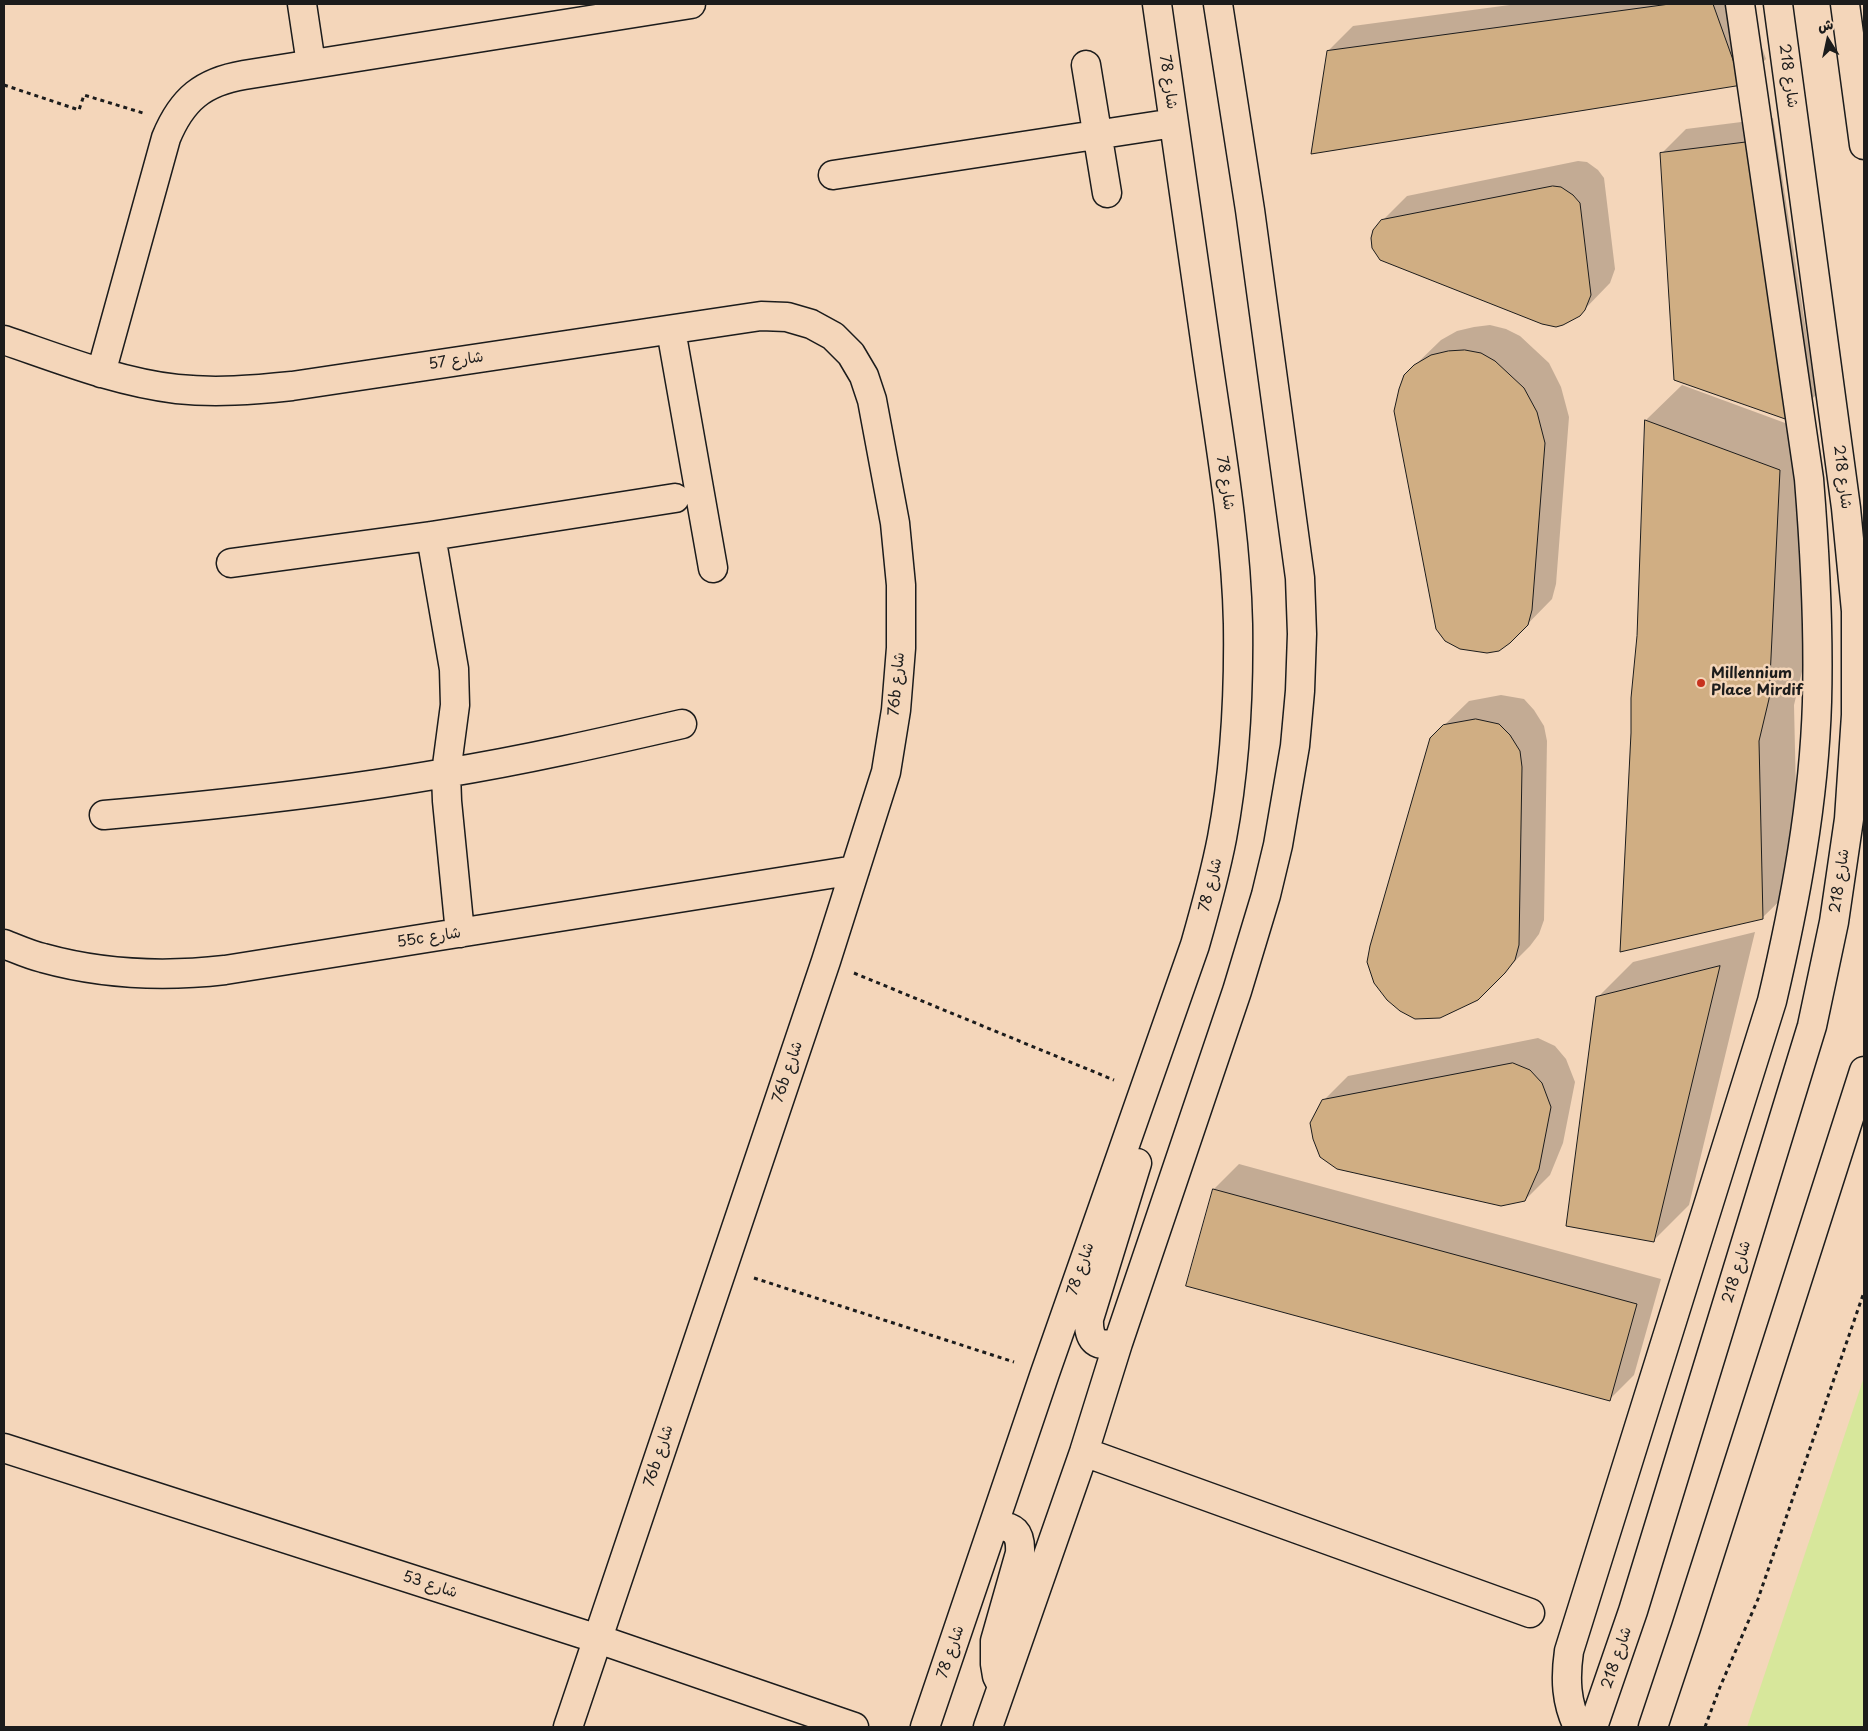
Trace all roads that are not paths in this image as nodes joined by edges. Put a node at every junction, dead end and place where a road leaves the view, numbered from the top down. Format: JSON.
{"nodes":[{"id":1,"x":302,"y":4,"type":"edge"},
{"id":2,"x":691,"y":4,"type":"edge"},
{"id":3,"x":1157,"y":4,"type":"edge"},
{"id":4,"x":1218,"y":4,"type":"edge"},
{"id":5,"x":1740,"y":4,"type":"edge"},
{"id":6,"x":1778,"y":4,"type":"edge"},
{"id":7,"x":1845,"y":4,"type":"edge"},
{"id":8,"x":311,"y":64,"type":"junction"},
{"id":9,"x":1086,"y":65,"type":"dead end"},
{"id":10,"x":1174,"y":124,"type":"junction"},
{"id":11,"x":1097,"y":135,"type":"junction"},
{"id":12,"x":1864,"y":145,"type":"edge"},
{"id":13,"x":833,"y":175,"type":"dead end"},
{"id":14,"x":1107,"y":193,"type":"dead end"},
{"id":15,"x":670,"y":330,"type":"junction"},
{"id":16,"x":4,"y":340,"type":"edge"},
{"id":17,"x":101,"y":373,"type":"junction"},
{"id":18,"x":872,"y":400,"type":"joint"},
{"id":19,"x":674,"y":498,"type":"dead end"},
{"id":20,"x":431,"y":536,"type":"junction"},
{"id":21,"x":231,"y":563,"type":"dead end"},
{"id":22,"x":713,"y":568,"type":"dead end"},
{"id":23,"x":682,"y":724,"type":"dead end"},
{"id":24,"x":446,"y":773,"type":"junction"},
{"id":25,"x":104,"y":816,"type":"dead end"},
{"id":26,"x":855,"y":870,"type":"junction"},
{"id":27,"x":460,"y":933,"type":"junction"},
{"id":28,"x":4,"y":944,"type":"edge"},
{"id":29,"x":1864,"y":1070,"type":"edge"},
{"id":30,"x":1143,"y":1092,"type":"junction"},
{"id":31,"x":1118,"y":1343,"type":"junction"},
{"id":32,"x":4,"y":1448,"type":"edge"},
{"id":33,"x":1084,"y":1452,"type":"junction"},
{"id":34,"x":993,"y":1527,"type":"junction"},
{"id":35,"x":1530,"y":1613,"type":"dead end"},
{"id":36,"x":598,"y":1639,"type":"junction"},
{"id":37,"x":1002,"y":1686,"type":"junction"},
{"id":38,"x":568,"y":1727,"type":"edge"},
{"id":39,"x":854,"y":1727,"type":"edge"},
{"id":40,"x":925,"y":1727,"type":"edge"},
{"id":41,"x":988,"y":1727,"type":"edge"},
{"id":42,"x":1578,"y":1727,"type":"edge"},
{"id":43,"x":1593,"y":1727,"type":"edge"},
{"id":44,"x":1653,"y":1727,"type":"edge"}],
"edges":[{"from":1,"to":8,"type":"street"},
{"from":2,"to":8,"type":"street"},
{"from":3,"to":10,"type":"street","name":"شارع 78"},
{"from":4,"to":31,"type":"street"},
{"from":5,"to":42,"type":"street"},
{"from":6,"to":43,"type":"street","name":"شارع 218"},
{"from":7,"to":12,"type":"street"},
{"from":8,"to":17,"type":"street"},
{"from":9,"to":11,"type":"street"},
{"from":10,"to":11,"type":"street"},
{"from":10,"to":30,"type":"street","name":"شارع 78"},
{"from":11,"to":13,"type":"street"},
{"from":11,"to":14,"type":"street"},
{"from":15,"to":17,"type":"street","name":"شارع 57"},
{"from":15,"to":18,"type":"street","name":"شارع 57"},
{"from":15,"to":22,"type":"street"},
{"from":16,"to":17,"type":"street","name":"شارع 57"},
{"from":18,"to":26,"type":"street","name":"76b شارع"},
{"from":19,"to":20,"type":"street"},
{"from":20,"to":21,"type":"street"},
{"from":20,"to":24,"type":"street"},
{"from":23,"to":24,"type":"street"},
{"from":24,"to":25,"type":"street"},
{"from":24,"to":27,"type":"street"},
{"from":26,"to":27,"type":"street","name":"55c شارع"},
{"from":26,"to":36,"type":"street","name":"76b شارع"},
{"from":27,"to":28,"type":"street","name":"55c شارع"},
{"from":29,"to":44,"type":"street"},
{"from":30,"to":31,"type":"street"},
{"from":30,"to":34,"type":"street","name":"شارع 78"},
{"from":31,"to":33,"type":"street"},
{"from":32,"to":36,"type":"street","name":"شارع 53"},
{"from":33,"to":35,"type":"street"},
{"from":33,"to":37,"type":"street"},
{"from":34,"to":37,"type":"street"},
{"from":34,"to":40,"type":"street","name":"شارع 78"},
{"from":36,"to":38,"type":"street","name":"76b شارع"},
{"from":36,"to":39,"type":"street","name":"شارع 53"},
{"from":37,"to":41,"type":"street"}]}
